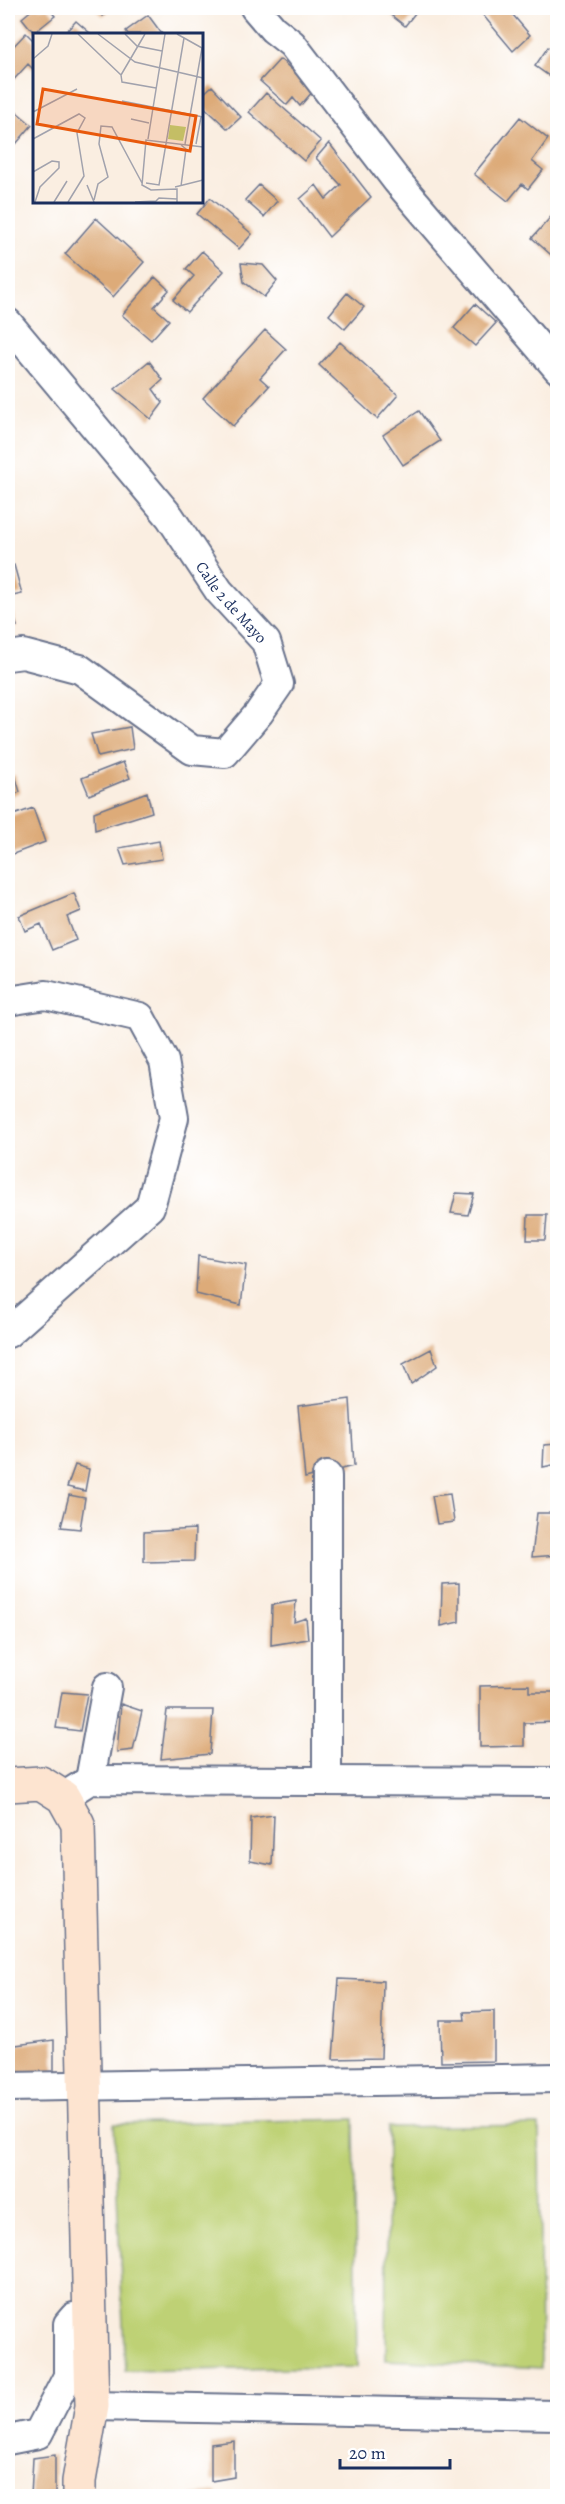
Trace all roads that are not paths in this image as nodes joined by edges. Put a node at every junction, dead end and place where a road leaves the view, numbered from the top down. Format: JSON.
{"nodes":[{"id":1,"x":255,"y":8,"type":"edge"},
{"id":2,"x":8,"y":323,"type":"edge"},
{"id":3,"x":558,"y":369,"type":"edge"},
{"id":4,"x":8,"y":656,"type":"edge"},
{"id":5,"x":8,"y":1001,"type":"edge"},
{"id":6,"x":8,"y":1333,"type":"edge"},
{"id":7,"x":327,"y":1476,"type":"dead end"},
{"id":8,"x":107,"y":1688,"type":"dead end"},
{"id":9,"x":327,"y":1781,"type":"junction"},
{"id":10,"x":558,"y":1782,"type":"edge"},
{"id":11,"x":8,"y":1785,"type":"edge"},
{"id":12,"x":77,"y":1789,"type":"junction"},
{"id":13,"x":558,"y":2078,"type":"edge"},
{"id":14,"x":85,"y":2086,"type":"junction"},
{"id":15,"x":8,"y":2087,"type":"edge"},
{"id":16,"x":90,"y":2316,"type":"junction"},
{"id":17,"x":93,"y":2406,"type":"junction"},
{"id":18,"x":558,"y":2415,"type":"edge"},
{"id":19,"x":8,"y":2440,"type":"edge"},
{"id":20,"x":79,"y":2496,"type":"edge"}],
"edges":[{"from":1,"to":3,"type":"street"},
{"from":2,"to":4,"type":"street","name":"Calle 2 de Mayo"},
{"from":5,"to":6,"type":"street"},
{"from":7,"to":9,"type":"street"},
{"from":8,"to":12,"type":"street"},
{"from":9,"to":10,"type":"street"},
{"from":9,"to":12,"type":"street"},
{"from":11,"to":12,"type":"street"},
{"from":12,"to":14,"type":"street"},
{"from":13,"to":14,"type":"street"},
{"from":14,"to":15,"type":"street"},
{"from":14,"to":16,"type":"street"},
{"from":16,"to":17,"type":"street"},
{"from":16,"to":19,"type":"street"},
{"from":17,"to":18,"type":"street"},
{"from":17,"to":20,"type":"street"}]}
